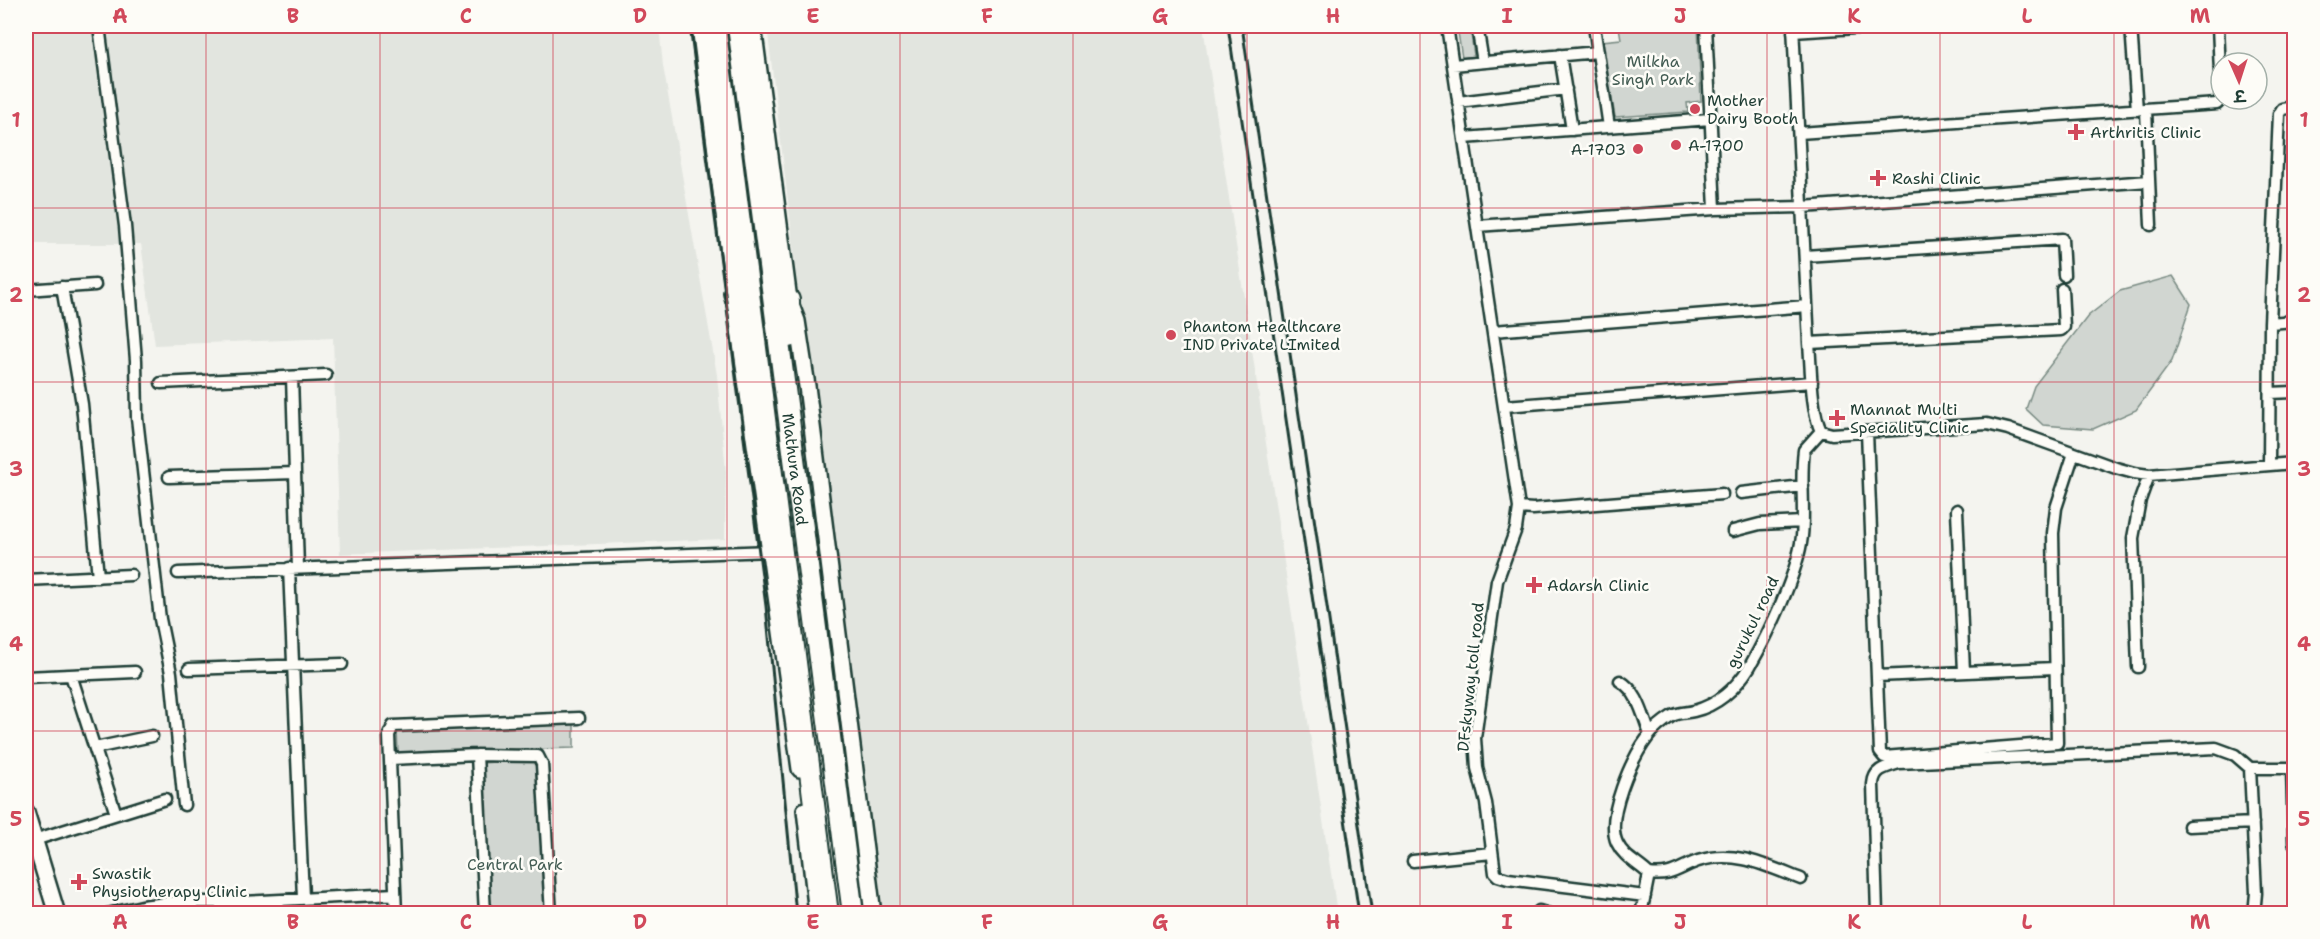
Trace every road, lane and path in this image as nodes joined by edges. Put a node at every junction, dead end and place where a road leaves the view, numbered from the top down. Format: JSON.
{"nodes":[{"id":1,"x":99,"y":26,"type":"edge"},
{"id":2,"x":700,"y":26,"type":"edge"},
{"id":3,"x":715,"y":26,"type":"edge"},
{"id":4,"x":738,"y":26,"type":"edge"},
{"id":5,"x":753,"y":26,"type":"edge"},
{"id":6,"x":1446,"y":26,"type":"edge"},
{"id":7,"x":1477,"y":26,"type":"edge"},
{"id":8,"x":1594,"y":26,"type":"edge"},
{"id":9,"x":1706,"y":26,"type":"edge"},
{"id":10,"x":1880,"y":26,"type":"edge"},
{"id":11,"x":1887,"y":26,"type":"edge"},
{"id":12,"x":2131,"y":26,"type":"edge"},
{"id":13,"x":2218,"y":26,"type":"edge"},
{"id":14,"x":1793,"y":29,"type":"edge"},
{"id":15,"x":2219,"y":51,"type":"edge"},
{"id":16,"x":1598,"y":52,"type":"junction"},
{"id":17,"x":1560,"y":55,"type":"junction"},
{"id":18,"x":1483,"y":62,"type":"junction"},
{"id":19,"x":1453,"y":65,"type":"junction"},
{"id":20,"x":1566,"y":89,"type":"junction"},
{"id":21,"x":1458,"y":102,"type":"junction"},
{"id":22,"x":2209,"y":105,"type":"edge"},
{"id":23,"x":2295,"y":107,"type":"edge"},
{"id":24,"x":2141,"y":110,"type":"junction"},
{"id":25,"x":1710,"y":119,"type":"junction"},
{"id":26,"x":1609,"y":127,"type":"junction"},
{"id":27,"x":1572,"y":129,"type":"junction"},
{"id":28,"x":1799,"y":133,"type":"junction"},
{"id":29,"x":1464,"y":138,"type":"junction"},
{"id":30,"x":2149,"y":182,"type":"junction"},
{"id":31,"x":1803,"y":207,"type":"junction"},
{"id":32,"x":1715,"y":209,"type":"junction"},
{"id":33,"x":2151,"y":225,"type":"dead end"},
{"id":34,"x":1477,"y":226,"type":"junction"},
{"id":35,"x":1805,"y":256,"type":"junction"},
{"id":36,"x":2064,"y":275,"type":"dead end"},
{"id":37,"x":95,"y":285,"type":"dead end"},
{"id":38,"x":62,"y":287,"type":"junction"},
{"id":39,"x":2062,"y":289,"type":"dead end"},
{"id":40,"x":26,"y":290,"type":"edge"},
{"id":41,"x":734,"y":292,"type":"junction"},
{"id":42,"x":782,"y":301,"type":"junction"},
{"id":43,"x":1807,"y":306,"type":"junction"},
{"id":44,"x":2295,"y":321,"type":"edge"},
{"id":45,"x":2270,"y":323,"type":"junction"},
{"id":46,"x":1493,"y":331,"type":"junction"},
{"id":47,"x":1809,"y":343,"type":"junction"},
{"id":48,"x":759,"y":372,"type":"junction"},
{"id":49,"x":326,"y":375,"type":"dead end"},
{"id":50,"x":292,"y":377,"type":"junction"},
{"id":51,"x":1812,"y":382,"type":"junction"},
{"id":52,"x":161,"y":383,"type":"dead end"},
{"id":53,"x":2295,"y":392,"type":"edge"},
{"id":54,"x":2270,"y":393,"type":"junction"},
{"id":55,"x":1505,"y":406,"type":"junction"},
{"id":56,"x":1821,"y":431,"type":"junction"},
{"id":57,"x":1867,"y":432,"type":"junction"},
{"id":58,"x":2074,"y":453,"type":"junction"},
{"id":59,"x":2295,"y":463,"type":"edge"},
{"id":60,"x":2269,"y":465,"type":"junction"},
{"id":61,"x":295,"y":473,"type":"junction"},
{"id":62,"x":2149,"y":475,"type":"junction"},
{"id":63,"x":168,"y":477,"type":"dead end"},
{"id":64,"x":1803,"y":486,"type":"junction"},
{"id":65,"x":1741,"y":493,"type":"dead end"},
{"id":66,"x":1722,"y":494,"type":"dead end"},
{"id":67,"x":1519,"y":508,"type":"junction"},
{"id":68,"x":1957,"y":510,"type":"dead end"},
{"id":69,"x":1803,"y":522,"type":"junction"},
{"id":70,"x":1733,"y":531,"type":"dead end"},
{"id":71,"x":771,"y":550,"type":"junction"},
{"id":72,"x":294,"y":568,"type":"junction"},
{"id":73,"x":178,"y":573,"type":"dead end"},
{"id":74,"x":131,"y":575,"type":"dead end"},
{"id":75,"x":98,"y":577,"type":"junction"},
{"id":76,"x":26,"y":580,"type":"edge"},
{"id":77,"x":342,"y":664,"type":"dead end"},
{"id":78,"x":294,"y":665,"type":"junction"},
{"id":79,"x":2138,"y":667,"type":"dead end"},
{"id":80,"x":2055,"y":668,"type":"junction"},
{"id":81,"x":189,"y":669,"type":"dead end"},
{"id":82,"x":135,"y":672,"type":"dead end"},
{"id":83,"x":1964,"y":672,"type":"junction"},
{"id":84,"x":71,"y":675,"type":"junction"},
{"id":85,"x":1877,"y":676,"type":"junction"},
{"id":86,"x":26,"y":677,"type":"edge"},
{"id":87,"x":1620,"y":681,"type":"dead end"},
{"id":88,"x":579,"y":718,"type":"dead end"},
{"id":89,"x":1650,"y":735,"type":"junction"},
{"id":90,"x":152,"y":736,"type":"dead end"},
{"id":91,"x":95,"y":748,"type":"junction"},
{"id":92,"x":477,"y":755,"type":"junction"},
{"id":93,"x":390,"y":759,"type":"junction"},
{"id":94,"x":2250,"y":768,"type":"junction"},
{"id":95,"x":2293,"y":769,"type":"edge"},
{"id":96,"x":165,"y":799,"type":"dead end"},
{"id":97,"x":184,"y":805,"type":"dead end"},
{"id":98,"x":26,"y":812,"type":"edge"},
{"id":99,"x":116,"y":814,"type":"junction"},
{"id":100,"x":2253,"y":823,"type":"junction"},
{"id":101,"x":2188,"y":826,"type":"dead end"},
{"id":102,"x":34,"y":840,"type":"junction"},
{"id":103,"x":2295,"y":843,"type":"edge"},
{"id":104,"x":1492,"y":853,"type":"junction"},
{"id":105,"x":1413,"y":861,"type":"dead end"},
{"id":106,"x":1649,"y":874,"type":"junction"},
{"id":107,"x":1801,"y":879,"type":"dead end"},
{"id":108,"x":395,"y":894,"type":"junction"},
{"id":109,"x":1645,"y":896,"type":"junction"},
{"id":110,"x":303,"y":898,"type":"junction"},
{"id":111,"x":243,"y":902,"type":"junction"},
{"id":112,"x":157,"y":909,"type":"edge"},
{"id":113,"x":57,"y":914,"type":"edge"},
{"id":114,"x":107,"y":914,"type":"edge"},
{"id":115,"x":244,"y":914,"type":"edge"},
{"id":116,"x":396,"y":914,"type":"edge"},
{"id":117,"x":485,"y":914,"type":"edge"},
{"id":118,"x":551,"y":914,"type":"edge"},
{"id":119,"x":817,"y":914,"type":"edge"},
{"id":120,"x":828,"y":914,"type":"edge"},
{"id":121,"x":854,"y":914,"type":"edge"},
{"id":122,"x":873,"y":914,"type":"edge"},
{"id":123,"x":1641,"y":914,"type":"edge"},
{"id":124,"x":1877,"y":914,"type":"edge"},
{"id":125,"x":2254,"y":914,"type":"edge"}],
"edges":[{"from":1,"to":97,"type":"street"},
{"from":2,"to":41,"type":"main road"},
{"from":3,"to":48,"type":"highway","name":"Mathura Road"},
{"from":4,"to":42,"type":"highway","name":"Mathura Road"},
{"from":5,"to":42,"type":"main road"},
{"from":6,"to":19,"type":"street"},
{"from":7,"to":18,"type":"street"},
{"from":8,"to":16,"type":"street"},
{"from":9,"to":25,"type":"street"},
{"from":10,"to":11,"type":"street"},
{"from":10,"to":14,"type":"street"},
{"from":12,"to":24,"type":"street"},
{"from":13,"to":15,"type":"street"},
{"from":14,"to":28,"type":"street"},
{"from":16,"to":17,"type":"street"},
{"from":16,"to":26,"type":"street"},
{"from":17,"to":18,"type":"street"},
{"from":17,"to":20,"type":"street"},
{"from":18,"to":19,"type":"street"},
{"from":19,"to":21,"type":"street"},
{"from":20,"to":21,"type":"street"},
{"from":20,"to":27,"type":"street"},
{"from":21,"to":29,"type":"street"},
{"from":22,"to":24,"type":"street"},
{"from":23,"to":45,"type":"street"},
{"from":24,"to":28,"type":"street"},
{"from":24,"to":30,"type":"street"},
{"from":25,"to":26,"type":"street"},
{"from":25,"to":32,"type":"street"},
{"from":26,"to":27,"type":"street"},
{"from":27,"to":29,"type":"street"},
{"from":28,"to":31,"type":"street"},
{"from":29,"to":34,"type":"street"},
{"from":30,"to":31,"type":"street"},
{"from":30,"to":33,"type":"street"},
{"from":31,"to":32,"type":"street"},
{"from":31,"to":35,"type":"street"},
{"from":32,"to":34,"type":"street"},
{"from":34,"to":46,"type":"street"},
{"from":35,"to":36,"type":"street"},
{"from":35,"to":43,"type":"street"},
{"from":37,"to":38,"type":"street"},
{"from":38,"to":40,"type":"street"},
{"from":38,"to":75,"type":"street"},
{"from":39,"to":47,"type":"street"},
{"from":41,"to":48,"type":"highway"},
{"from":41,"to":71,"type":"main road"},
{"from":42,"to":121,"type":"highway","name":"Mathura Road"},
{"from":42,"to":122,"type":"main road"},
{"from":43,"to":46,"type":"street"},
{"from":43,"to":47,"type":"street"},
{"from":44,"to":45,"type":"street"},
{"from":45,"to":54,"type":"street"},
{"from":46,"to":55,"type":"street"},
{"from":47,"to":51,"type":"street"},
{"from":48,"to":120,"type":"highway","name":"Mathura Road"},
{"from":49,"to":50,"type":"street"},
{"from":50,"to":52,"type":"street"},
{"from":50,"to":61,"type":"street"},
{"from":51,"to":55,"type":"street"},
{"from":51,"to":56,"type":"street"},
{"from":53,"to":54,"type":"street"},
{"from":54,"to":60,"type":"street"},
{"from":55,"to":67,"type":"street"},
{"from":56,"to":57,"type":"street"},
{"from":56,"to":64,"type":"street","name":"gurukul road"},
{"from":57,"to":58,"type":"street"},
{"from":57,"to":85,"type":"street"},
{"from":58,"to":62,"type":"street"},
{"from":58,"to":80,"type":"street"},
{"from":59,"to":60,"type":"street"},
{"from":60,"to":62,"type":"street"},
{"from":61,"to":63,"type":"street"},
{"from":61,"to":72,"type":"street"},
{"from":62,"to":79,"type":"street"},
{"from":64,"to":65,"type":"street"},
{"from":64,"to":69,"type":"street","name":"gurukul road"},
{"from":66,"to":67,"type":"street"},
{"from":67,"to":104,"type":"street","name":"DFskyway toll road"},
{"from":68,"to":83,"type":"street"},
{"from":69,"to":70,"type":"street"},
{"from":69,"to":89,"type":"street","name":"gurukul road"},
{"from":71,"to":72,"type":"street"},
{"from":71,"to":119,"type":"main road"},
{"from":72,"to":73,"type":"street"},
{"from":72,"to":78,"type":"street"},
{"from":74,"to":75,"type":"street"},
{"from":75,"to":76,"type":"street"},
{"from":77,"to":78,"type":"street"},
{"from":78,"to":81,"type":"street"},
{"from":78,"to":110,"type":"street"},
{"from":80,"to":83,"type":"street"},
{"from":80,"to":85,"type":"street"},
{"from":82,"to":84,"type":"street"},
{"from":83,"to":85,"type":"street"},
{"from":84,"to":86,"type":"street"},
{"from":84,"to":91,"type":"street"},
{"from":87,"to":89,"type":"street"},
{"from":88,"to":93,"type":"street"},
{"from":89,"to":106,"type":"street","name":"gurukul road"},
{"from":90,"to":91,"type":"street"},
{"from":91,"to":99,"type":"street"},
{"from":92,"to":93,"type":"street"},
{"from":92,"to":117,"type":"street"},
{"from":92,"to":118,"type":"street"},
{"from":93,"to":108,"type":"street"},
{"from":94,"to":95,"type":"street"},
{"from":94,"to":100,"type":"street"},
{"from":94,"to":124,"type":"street"},
{"from":95,"to":103,"type":"street"},
{"from":96,"to":99,"type":"street"},
{"from":98,"to":102,"type":"main road"},
{"from":99,"to":102,"type":"street"},
{"from":100,"to":101,"type":"street"},
{"from":100,"to":125,"type":"street"},
{"from":102,"to":113,"type":"main road"},
{"from":104,"to":105,"type":"street"},
{"from":104,"to":109,"type":"street","name":"DFskyway toll road"},
{"from":106,"to":107,"type":"street"},
{"from":106,"to":109,"type":"street"},
{"from":108,"to":110,"type":"street"},
{"from":108,"to":116,"type":"street"},
{"from":109,"to":123,"type":"street"},
{"from":110,"to":111,"type":"street"},
{"from":111,"to":112,"type":"street"},
{"from":111,"to":115,"type":"street"},
{"from":112,"to":114,"type":"street"}]}
